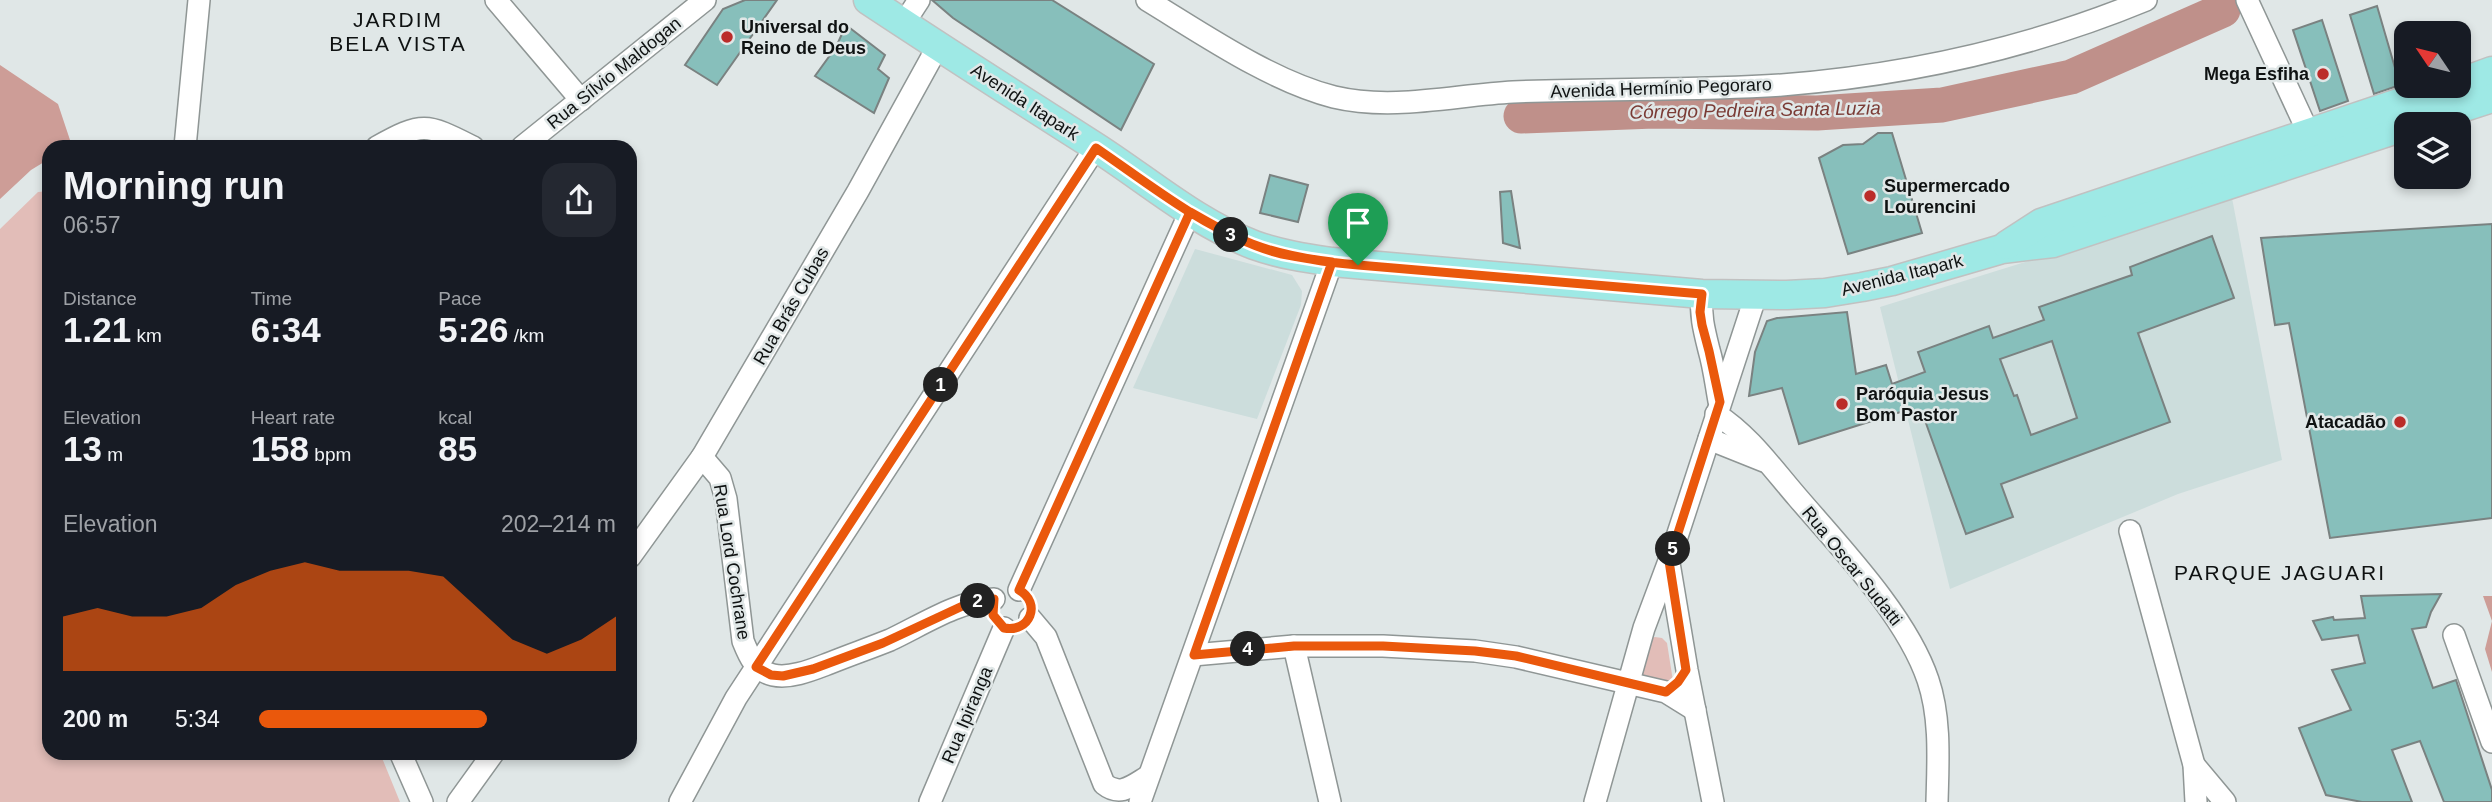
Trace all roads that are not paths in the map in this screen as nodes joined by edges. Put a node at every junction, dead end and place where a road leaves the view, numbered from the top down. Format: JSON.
{"nodes":[{"id":1,"x":199,"y":0,"type":"edge"},
{"id":2,"x":496,"y":0,"type":"edge"},
{"id":3,"x":705,"y":0,"type":"edge"},
{"id":4,"x":868,"y":0,"type":"edge"},
{"id":5,"x":1147,"y":0,"type":"edge"},
{"id":6,"x":2146,"y":0,"type":"edge"},
{"id":7,"x":2247,"y":0,"type":"edge"},
{"id":8,"x":911,"y":12,"type":"edge"},
{"id":9,"x":938,"y":46,"type":"junction"},
{"id":10,"x":2492,"y":71,"type":"edge"},
{"id":11,"x":2471,"y":79,"type":"edge"},
{"id":12,"x":2414,"y":98,"type":"edge"},
{"id":13,"x":2492,"y":98,"type":"edge"},
{"id":14,"x":581,"y":100,"type":"junction"},
{"id":15,"x":2449,"y":112,"type":"edge"},
{"id":16,"x":2394,"y":130,"type":"edge"},
{"id":17,"x":2309,"y":134,"type":"junction"},
{"id":18,"x":186,"y":140,"type":"edge"},
{"id":19,"x":390,"y":140,"type":"edge"},
{"id":20,"x":459,"y":140,"type":"edge"},
{"id":21,"x":531,"y":140,"type":"edge"},
{"id":22,"x":1096,"y":148,"type":"junction"},
{"id":23,"x":1190,"y":212,"type":"junction"},
{"id":24,"x":2002,"y":248,"type":"junction"},
{"id":25,"x":1332,"y":262,"type":"junction"},
{"id":26,"x":1702,"y":294,"type":"junction"},
{"id":27,"x":1756,"y":295,"type":"junction"},
{"id":28,"x":1718,"y":408,"type":"junction"},
{"id":29,"x":1709,"y":439,"type":"junction"},
{"id":30,"x":702,"y":457,"type":"junction"},
{"id":31,"x":1766,"y":461,"type":"junction"},
{"id":32,"x":2130,"y":531,"type":"dead end"},
{"id":33,"x":637,"y":547,"type":"edge"},
{"id":34,"x":1669,"y":561,"type":"junction"},
{"id":35,"x":1019,"y":590,"type":"junction"},
{"id":36,"x":994,"y":599,"type":"junction"},
{"id":37,"x":1030,"y":618,"type":"junction"},
{"id":38,"x":1004,"y":628,"type":"junction"},
{"id":39,"x":1644,"y":628,"type":"junction"},
{"id":40,"x":1680,"y":630,"type":"junction"},
{"id":41,"x":2454,"y":635,"type":"dead end"},
{"id":42,"x":1294,"y":646,"type":"junction"},
{"id":43,"x":1194,"y":655,"type":"junction"},
{"id":44,"x":756,"y":667,"type":"junction"},
{"id":45,"x":1686,"y":670,"type":"junction"},
{"id":46,"x":1628,"y":682,"type":"junction"},
{"id":47,"x":1666,"y":692,"type":"junction"},
{"id":48,"x":1695,"y":710,"type":"junction"},
{"id":49,"x":2492,"y":742,"type":"edge"},
{"id":50,"x":404,"y":760,"type":"edge"},
{"id":51,"x":488,"y":760,"type":"edge"},
{"id":52,"x":2194,"y":765,"type":"junction"},
{"id":53,"x":1147,"y":777,"type":"junction"},
{"id":54,"x":422,"y":802,"type":"edge"},
{"id":55,"x":458,"y":802,"type":"edge"},
{"id":56,"x":680,"y":802,"type":"edge"},
{"id":57,"x":930,"y":802,"type":"edge"},
{"id":58,"x":1140,"y":802,"type":"edge"},
{"id":59,"x":1330,"y":802,"type":"edge"},
{"id":60,"x":1594,"y":802,"type":"edge"},
{"id":61,"x":1713,"y":802,"type":"edge"},
{"id":62,"x":1937,"y":802,"type":"edge"},
{"id":63,"x":2196,"y":802,"type":"edge"},
{"id":64,"x":2225,"y":802,"type":"edge"}],
"edges":[{"from":1,"to":18,"type":"street"},
{"from":2,"to":14,"type":"street"},
{"from":3,"to":14,"type":"street","name":"Rua Sílvio Maldogan"},
{"from":4,"to":8,"type":"main road","name":"Avenida Itapark"},
{"from":5,"to":6,"type":"street","name":"Avenida Hermínio Pegoraro"},
{"from":7,"to":17,"type":"street"},
{"from":8,"to":9,"type":"main road","name":"Avenida Itapark"},
{"from":9,"to":22,"type":"main road","name":"Avenida Itapark"},
{"from":9,"to":30,"type":"street","name":"Rua Brás Cubas"},
{"from":10,"to":11,"type":"main road"},
{"from":12,"to":17,"type":"main road","name":"Avenida Itapark"},
{"from":13,"to":15,"type":"main road"},
{"from":14,"to":21,"type":"street","name":"Rua Sílvio Maldogan"},
{"from":16,"to":24,"type":"main road","name":"Avenida Itapark"},
{"from":17,"to":24,"type":"main road","name":"Avenida Itapark"},
{"from":19,"to":20,"type":"street"},
{"from":22,"to":23,"type":"main road","name":"Avenida Itapark"},
{"from":22,"to":44,"type":"street"},
{"from":23,"to":25,"type":"main road","name":"Avenida Itapark"},
{"from":23,"to":35,"type":"street"},
{"from":24,"to":27,"type":"main road","name":"Avenida Itapark"},
{"from":25,"to":26,"type":"main road","name":"Avenida Itapark"},
{"from":25,"to":43,"type":"street"},
{"from":26,"to":27,"type":"main road","name":"Avenida Itapark"},
{"from":26,"to":28,"type":"street"},
{"from":27,"to":28,"type":"street"},
{"from":28,"to":29,"type":"street"},
{"from":28,"to":31,"type":"street","name":"Rua Oscar Sudatti"},
{"from":29,"to":31,"type":"street","name":"Rua Oscar Sudatti"},
{"from":29,"to":34,"type":"street"},
{"from":30,"to":33,"type":"street","name":"Rua Brás Cubas"},
{"from":30,"to":44,"type":"street","name":"Rua Lord Cochrane"},
{"from":31,"to":62,"type":"street","name":"Rua Oscar Sudatti"},
{"from":32,"to":52,"type":"street"},
{"from":34,"to":39,"type":"street"},
{"from":34,"to":40,"type":"street"},
{"from":35,"to":36,"type":"street"},
{"from":35,"to":37,"type":"street"},
{"from":36,"to":38,"type":"street"},
{"from":36,"to":44,"type":"street"},
{"from":37,"to":38,"type":"street"},
{"from":37,"to":53,"type":"street"},
{"from":38,"to":57,"type":"street","name":"Rua Ipiranga"},
{"from":39,"to":40,"type":"street"},
{"from":39,"to":46,"type":"street"},
{"from":40,"to":45,"type":"street"},
{"from":41,"to":49,"type":"street"},
{"from":42,"to":43,"type":"street"},
{"from":42,"to":46,"type":"street"},
{"from":42,"to":59,"type":"street"},
{"from":43,"to":53,"type":"street"},
{"from":44,"to":56,"type":"street"},
{"from":45,"to":47,"type":"street"},
{"from":45,"to":48,"type":"street"},
{"from":46,"to":47,"type":"street"},
{"from":46,"to":60,"type":"street"},
{"from":47,"to":48,"type":"street"},
{"from":48,"to":61,"type":"street"},
{"from":50,"to":54,"type":"street"},
{"from":51,"to":55,"type":"street"},
{"from":52,"to":63,"type":"street"},
{"from":52,"to":64,"type":"street"},
{"from":53,"to":58,"type":"street"}]}
